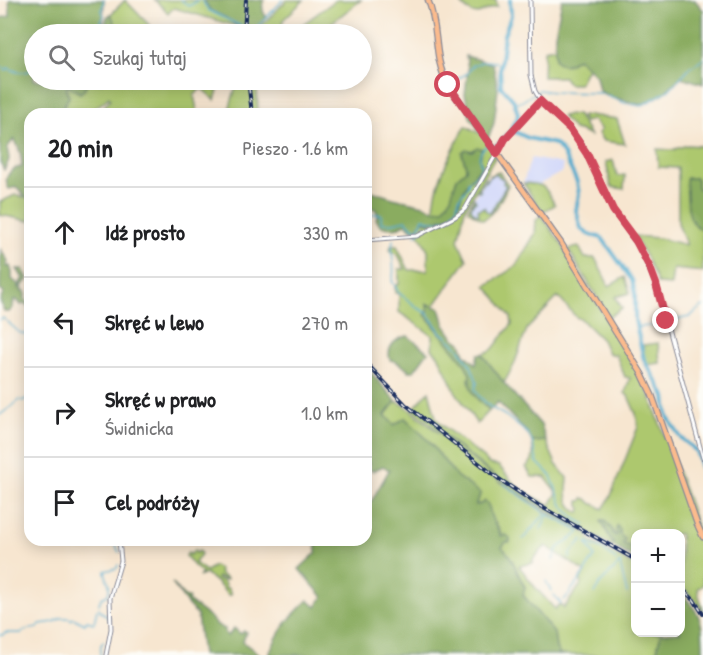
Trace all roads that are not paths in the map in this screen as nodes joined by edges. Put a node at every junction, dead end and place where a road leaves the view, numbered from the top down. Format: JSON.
{"nodes":[{"id":1,"x":428,"y":0,"type":"edge"},
{"id":2,"x":531,"y":0,"type":"edge"},
{"id":3,"x":540,"y":101,"type":"junction"},
{"id":4,"x":497,"y":154,"type":"junction"},
{"id":5,"x":372,"y":239,"type":"edge"},
{"id":6,"x":703,"y":458,"type":"edge"},
{"id":7,"x":703,"y":537,"type":"edge"},
{"id":8,"x":120,"y":546,"type":"edge"},
{"id":9,"x":106,"y":655,"type":"edge"}],
"edges":[{"from":1,"to":4,"type":"main road"},
{"from":2,"to":3,"type":"street"},
{"from":3,"to":4,"type":"street"},
{"from":3,"to":6,"type":"street"},
{"from":4,"to":5,"type":"street"},
{"from":4,"to":7,"type":"main road"},
{"from":8,"to":9,"type":"street"}]}
